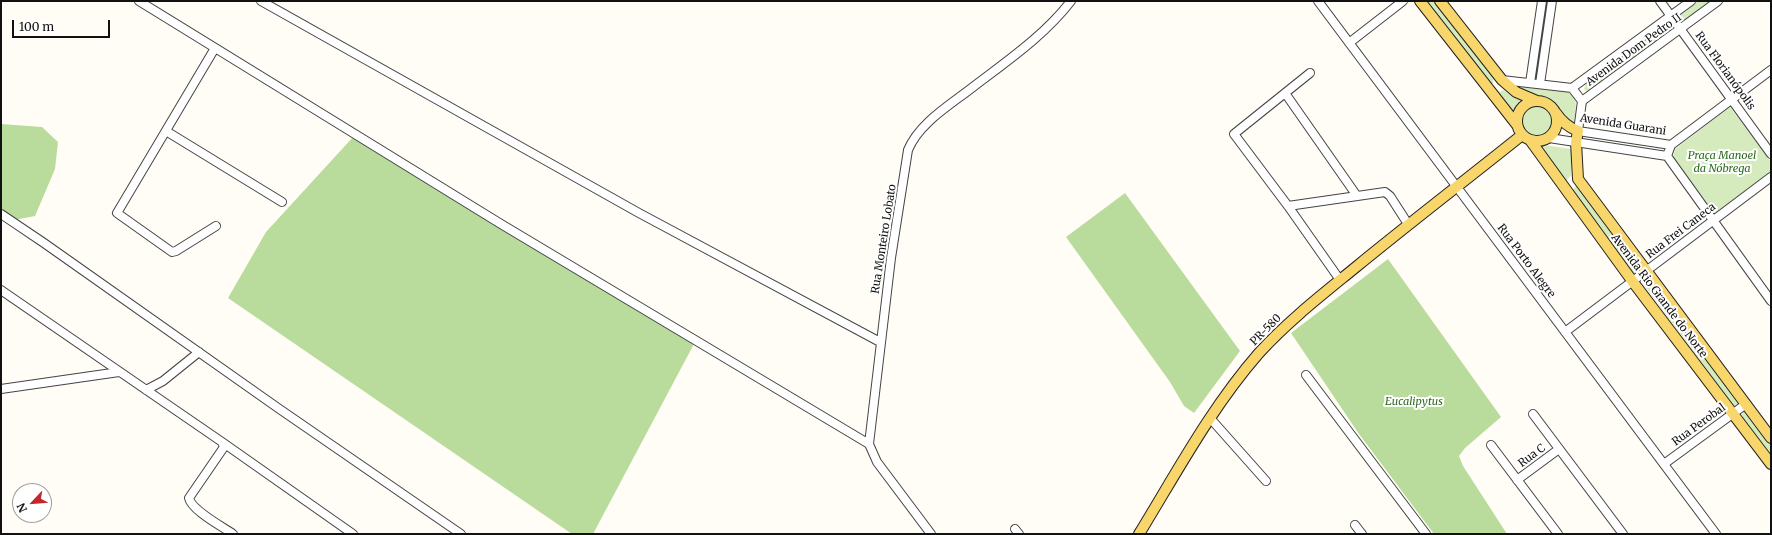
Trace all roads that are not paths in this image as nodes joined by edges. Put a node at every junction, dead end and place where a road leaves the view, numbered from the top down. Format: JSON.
{"nodes":[{"id":1,"x":139,"y":1,"type":"edge"},
{"id":2,"x":261,"y":1,"type":"edge"},
{"id":3,"x":1071,"y":1,"type":"edge"},
{"id":4,"x":1318,"y":1,"type":"edge"},
{"id":5,"x":1403,"y":1,"type":"edge"},
{"id":6,"x":1420,"y":1,"type":"edge"},
{"id":7,"x":1440,"y":1,"type":"edge"},
{"id":8,"x":1542,"y":1,"type":"edge"},
{"id":9,"x":1552,"y":1,"type":"edge"},
{"id":10,"x":1660,"y":1,"type":"edge"},
{"id":11,"x":1691,"y":1,"type":"edge"},
{"id":12,"x":1718,"y":1,"type":"edge"},
{"id":13,"x":1671,"y":16,"type":"junction"},
{"id":14,"x":1681,"y":29,"type":"junction"},
{"id":15,"x":1349,"y":43,"type":"junction"},
{"id":16,"x":215,"y":48,"type":"junction"},
{"id":17,"x":1771,"y":70,"type":"edge"},
{"id":18,"x":1310,"y":73,"type":"dead end"},
{"id":19,"x":1502,"y":80,"type":"junction"},
{"id":20,"x":1530,"y":83,"type":"junction"},
{"id":21,"x":1540,"y":84,"type":"junction"},
{"id":22,"x":1572,"y":88,"type":"junction"},
{"id":23,"x":1490,"y":91,"type":"junction"},
{"id":24,"x":1285,"y":93,"type":"junction"},
{"id":25,"x":1731,"y":99,"type":"junction"},
{"id":26,"x":1537,"y":101,"type":"junction"},
{"id":27,"x":1582,"y":101,"type":"junction"},
{"id":28,"x":1555,"y":112,"type":"junction"},
{"id":29,"x":1517,"y":125,"type":"junction"},
{"id":30,"x":166,"y":131,"type":"junction"},
{"id":31,"x":1578,"y":131,"type":"junction"},
{"id":32,"x":1526,"y":138,"type":"junction"},
{"id":33,"x":1549,"y":138,"type":"junction"},
{"id":34,"x":1576,"y":142,"type":"junction"},
{"id":35,"x":1671,"y":145,"type":"junction"},
{"id":36,"x":1771,"y":154,"type":"edge"},
{"id":37,"x":1667,"y":156,"type":"junction"},
{"id":38,"x":1771,"y":177,"type":"edge"},
{"id":39,"x":1578,"y":179,"type":"junction"},
{"id":40,"x":1457,"y":187,"type":"junction"},
{"id":41,"x":1564,"y":189,"type":"junction"},
{"id":42,"x":1357,"y":196,"type":"junction"},
{"id":43,"x":282,"y":202,"type":"dead end"},
{"id":44,"x":1288,"y":206,"type":"junction"},
{"id":45,"x":1,"y":214,"type":"edge"},
{"id":46,"x":1713,"y":221,"type":"junction"},
{"id":47,"x":1408,"y":224,"type":"junction"},
{"id":48,"x":216,"y":226,"type":"dead end"},
{"id":49,"x":1647,"y":270,"type":"junction"},
{"id":50,"x":1340,"y":280,"type":"junction"},
{"id":51,"x":1633,"y":282,"type":"junction"},
{"id":52,"x":1,"y":290,"type":"edge"},
{"id":53,"x":1771,"y":301,"type":"edge"},
{"id":54,"x":1565,"y":332,"type":"junction"},
{"id":55,"x":880,"y":342,"type":"junction"},
{"id":56,"x":199,"y":352,"type":"junction"},
{"id":57,"x":119,"y":372,"type":"junction"},
{"id":58,"x":1306,"y":375,"type":"dead end"},
{"id":59,"x":1,"y":389,"type":"edge"},
{"id":60,"x":146,"y":390,"type":"junction"},
{"id":61,"x":1746,"y":404,"type":"junction"},
{"id":62,"x":1534,"y":414,"type":"dead end"},
{"id":63,"x":1733,"y":414,"type":"junction"},
{"id":64,"x":1210,"y":418,"type":"junction"},
{"id":65,"x":1771,"y":438,"type":"edge"},
{"id":66,"x":222,"y":442,"type":"junction"},
{"id":67,"x":869,"y":444,"type":"junction"},
{"id":68,"x":1490,"y":445,"type":"dead end"},
{"id":69,"x":1559,"y":449,"type":"junction"},
{"id":70,"x":1664,"y":464,"type":"junction"},
{"id":71,"x":1771,"y":464,"type":"edge"},
{"id":72,"x":1517,"y":480,"type":"junction"},
{"id":73,"x":1266,"y":481,"type":"dead end"},
{"id":74,"x":1355,"y":525,"type":"dead end"},
{"id":75,"x":233,"y":534,"type":"edge"},
{"id":76,"x":354,"y":534,"type":"edge"},
{"id":77,"x":461,"y":534,"type":"edge"},
{"id":78,"x":931,"y":534,"type":"edge"},
{"id":79,"x":1140,"y":534,"type":"edge"},
{"id":80,"x":1362,"y":534,"type":"edge"},
{"id":81,"x":1426,"y":534,"type":"edge"},
{"id":82,"x":1558,"y":534,"type":"edge"},
{"id":83,"x":1622,"y":534,"type":"edge"},
{"id":84,"x":1716,"y":534,"type":"edge"}],
"edges":[{"from":1,"to":16,"type":"street"},
{"from":2,"to":55,"type":"street"},
{"from":3,"to":55,"type":"street","name":"Rua Monteiro Lobato"},
{"from":4,"to":15,"type":"street","name":"Rua Porto Alegre"},
{"from":5,"to":15,"type":"street"},
{"from":6,"to":23,"type":"main road"},
{"from":7,"to":19,"type":"main road"},
{"from":8,"to":20,"type":"street"},
{"from":9,"to":21,"type":"street"},
{"from":10,"to":13,"type":"street","name":"Rua Florianópolis"},
{"from":11,"to":13,"type":"street","name":"Avenida Dom Pedro II"},
{"from":12,"to":14,"type":"street","name":"Avenida Dom Pedro II"},
{"from":13,"to":14,"type":"street","name":"Rua Florianópolis"},
{"from":13,"to":22,"type":"street","name":"Avenida Dom Pedro II"},
{"from":14,"to":25,"type":"street","name":"Rua Florianópolis"},
{"from":14,"to":27,"type":"street","name":"Avenida Dom Pedro II"},
{"from":15,"to":40,"type":"street","name":"Rua Porto Alegre"},
{"from":16,"to":30,"type":"street"},
{"from":16,"to":67,"type":"street"},
{"from":17,"to":25,"type":"street"},
{"from":18,"to":24,"type":"street"},
{"from":19,"to":20,"type":"street"},
{"from":19,"to":23,"type":"main road"},
{"from":19,"to":26,"type":"main road"},
{"from":20,"to":21,"type":"street"},
{"from":21,"to":22,"type":"street"},
{"from":22,"to":27,"type":"street"},
{"from":23,"to":29,"type":"main road"},
{"from":24,"to":42,"type":"street"},
{"from":24,"to":44,"type":"street"},
{"from":25,"to":35,"type":"street"},
{"from":25,"to":36,"type":"street","name":"Rua Florianópolis"},
{"from":26,"to":28,"type":"main road"},
{"from":26,"to":29,"type":"main road"},
{"from":27,"to":31,"type":"street"},
{"from":28,"to":31,"type":"main road","name":"Avenida Guarani"},
{"from":28,"to":33,"type":"main road"},
{"from":29,"to":32,"type":"main road"},
{"from":30,"to":43,"type":"street"},
{"from":30,"to":48,"type":"street"},
{"from":31,"to":34,"type":"main road"},
{"from":31,"to":35,"type":"street","name":"Avenida Guarani"},
{"from":32,"to":33,"type":"main road"},
{"from":32,"to":40,"type":"main road","name":"PR-580"},
{"from":32,"to":41,"type":"main road","name":"Avenida Rio Grande do Norte"},
{"from":33,"to":34,"type":"street"},
{"from":34,"to":37,"type":"street"},
{"from":34,"to":39,"type":"main road"},
{"from":35,"to":37,"type":"street"},
{"from":37,"to":46,"type":"street"},
{"from":38,"to":46,"type":"street","name":"Rua Frei Caneca"},
{"from":39,"to":41,"type":"main road"},
{"from":39,"to":49,"type":"main road","name":"Avenida Rio Grande do Norte"},
{"from":40,"to":47,"type":"main road","name":"PR-580","number":"PR-580"},
{"from":40,"to":54,"type":"street","name":"Rua Porto Alegre"},
{"from":41,"to":51,"type":"main road","name":"Avenida Rio Grande do Norte"},
{"from":42,"to":44,"type":"street"},
{"from":42,"to":47,"type":"street"},
{"from":44,"to":50,"type":"street"},
{"from":45,"to":56,"type":"street"},
{"from":46,"to":49,"type":"street","name":"Rua Frei Caneca"},
{"from":46,"to":53,"type":"street"},
{"from":47,"to":50,"type":"main road","name":"PR-580","number":"PR-580"},
{"from":49,"to":51,"type":"street","name":"Rua Frei Caneca"},
{"from":49,"to":61,"type":"main road","name":"Avenida Rio Grande do Norte"},
{"from":50,"to":64,"type":"main road","name":"PR-580","number":"PR-580"},
{"from":51,"to":54,"type":"street","name":"Rua Frei Caneca"},
{"from":51,"to":63,"type":"main road","name":"Avenida Rio Grande do Norte"},
{"from":52,"to":57,"type":"street"},
{"from":54,"to":70,"type":"street","name":"Rua Porto Alegre"},
{"from":55,"to":67,"type":"street","name":"Rua Monteiro Lobato"},
{"from":56,"to":60,"type":"street"},
{"from":56,"to":77,"type":"street"},
{"from":57,"to":59,"type":"street"},
{"from":57,"to":60,"type":"street"},
{"from":58,"to":81,"type":"street"},
{"from":60,"to":66,"type":"street"},
{"from":61,"to":63,"type":"street","name":"Rua Perobal"},
{"from":61,"to":65,"type":"main road","name":"Avenida Rio Grande do Norte"},
{"from":62,"to":69,"type":"street"},
{"from":63,"to":70,"type":"street","name":"Rua Perobal"},
{"from":63,"to":71,"type":"main road","name":"Avenida Rio Grande do Norte"},
{"from":64,"to":73,"type":"street"},
{"from":64,"to":79,"type":"main road","name":"PR-580","number":"PR-580"},
{"from":66,"to":75,"type":"street"},
{"from":66,"to":76,"type":"street"},
{"from":67,"to":78,"type":"street","name":"Rua Monteiro Lobato"},
{"from":68,"to":72,"type":"street"},
{"from":69,"to":72,"type":"street","name":"Rua C"},
{"from":69,"to":83,"type":"street"},
{"from":70,"to":84,"type":"street","name":"Rua Porto Alegre"},
{"from":72,"to":82,"type":"street"},
{"from":74,"to":80,"type":"street"}]}
